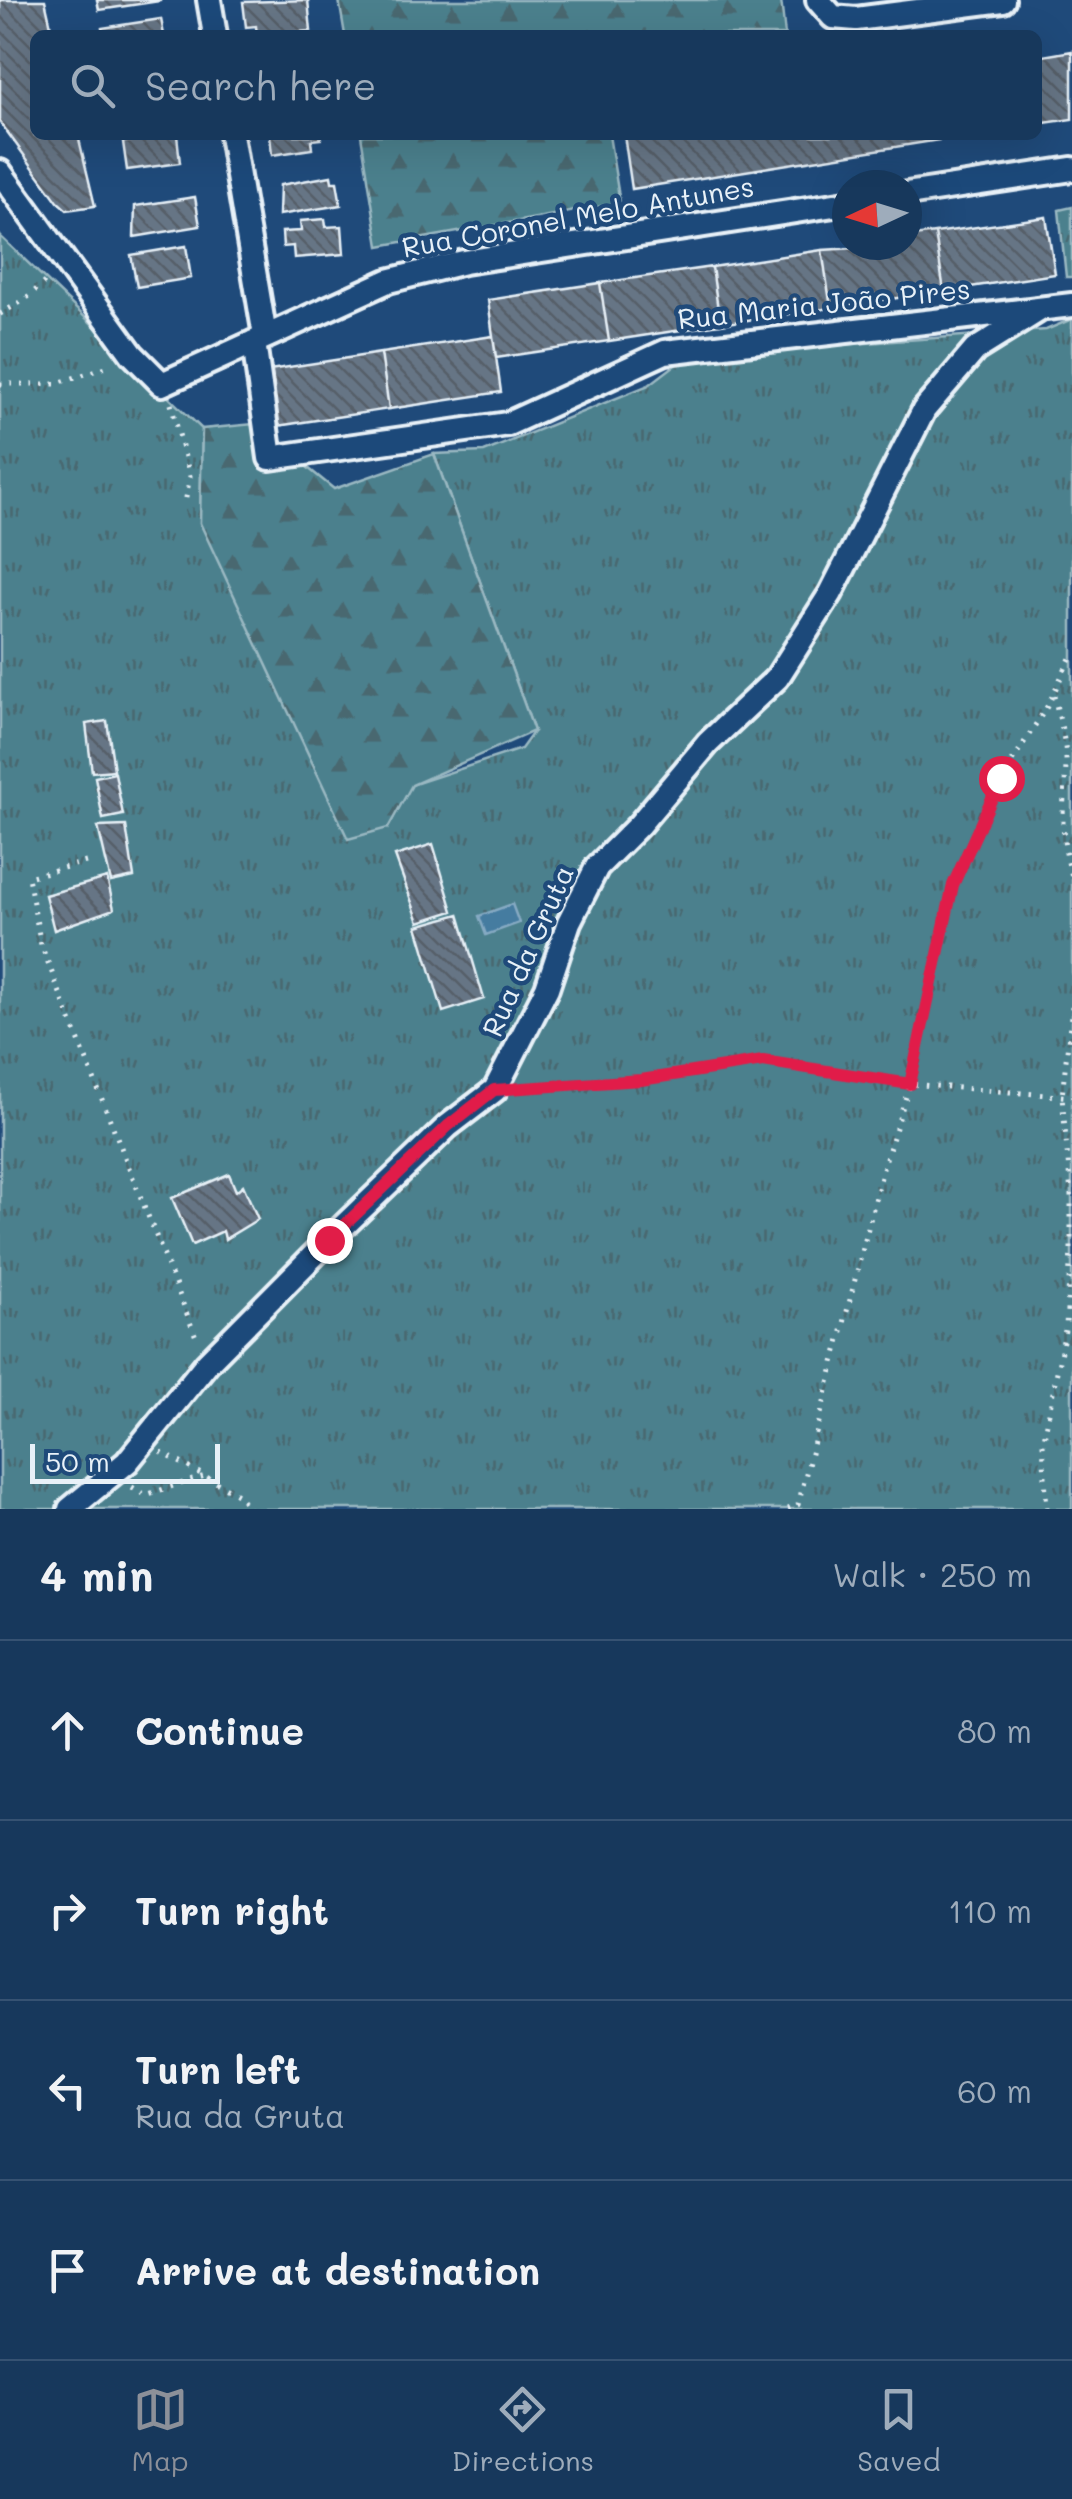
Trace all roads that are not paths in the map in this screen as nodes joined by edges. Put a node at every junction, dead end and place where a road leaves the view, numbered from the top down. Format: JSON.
{"nodes":[{"id":1,"x":209,"y":0,"type":"edge"},
{"id":2,"x":818,"y":0,"type":"edge"},
{"id":3,"x":1003,"y":0,"type":"edge"},
{"id":4,"x":213,"y":30,"type":"edge"},
{"id":5,"x":232,"y":140,"type":"edge"},
{"id":6,"x":1072,"y":169,"type":"edge"},
{"id":7,"x":0,"y":172,"type":"edge"},
{"id":8,"x":922,"y":192,"type":"edge"},
{"id":9,"x":832,"y":205,"type":"edge"},
{"id":10,"x":1072,"y":305,"type":"edge"},
{"id":11,"x":1040,"y":310,"type":"junction"},
{"id":12,"x":260,"y":339,"type":"junction"},
{"id":13,"x":70,"y":1509,"type":"edge"}],
"edges":[{"from":1,"to":4,"type":"street"},
{"from":2,"to":3,"type":"street"},
{"from":5,"to":12,"type":"street"},
{"from":6,"to":8,"type":"street"},
{"from":7,"to":12,"type":"street","name":"Rua Coronel Melo Antunes"},
{"from":9,"to":12,"type":"street","name":"Rua Coronel Melo Antunes"},
{"from":10,"to":11,"type":"street","name":"Rua da Gruta"},
{"from":11,"to":12,"type":"street","name":"Rua Maria João Pires"},
{"from":11,"to":13,"type":"street","name":"Rua da Gruta"}]}
